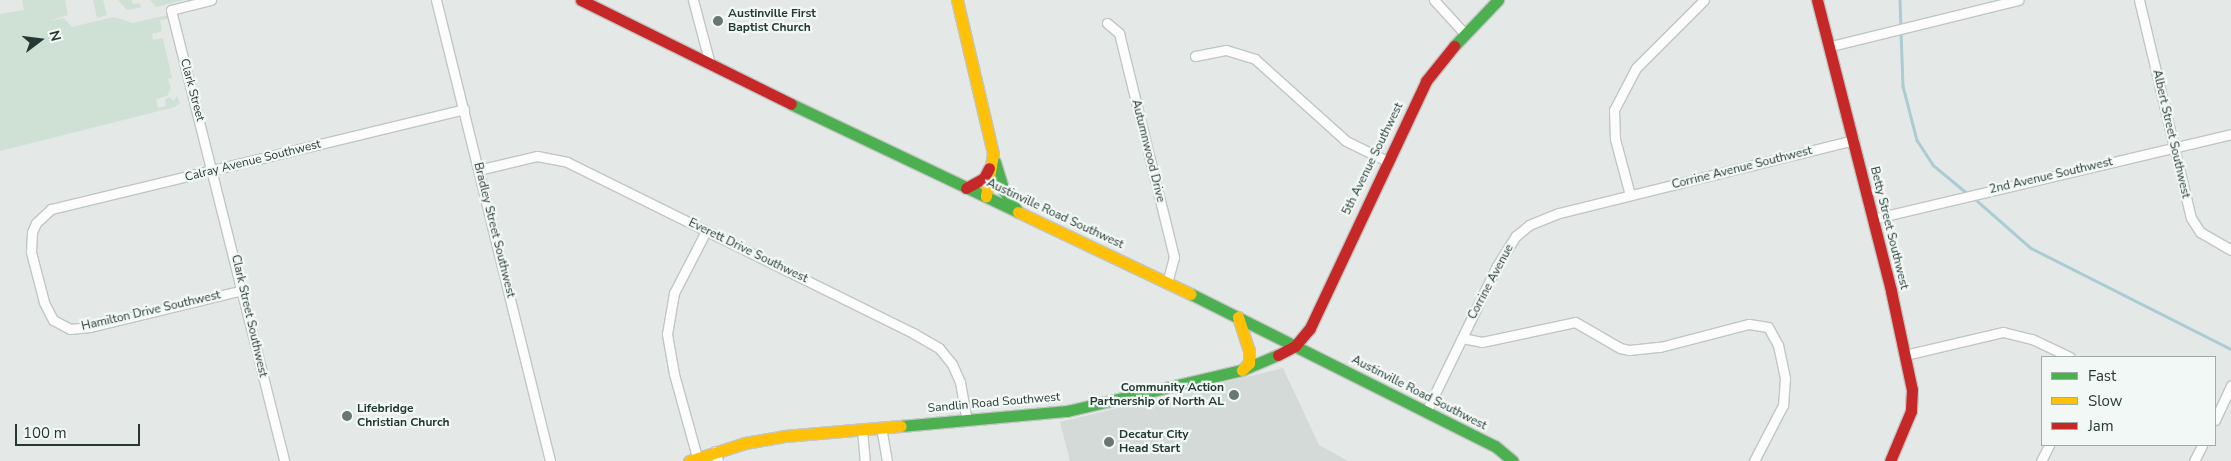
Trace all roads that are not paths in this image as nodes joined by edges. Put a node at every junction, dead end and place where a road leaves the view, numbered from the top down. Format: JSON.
{"nodes":[{"id":1,"x":211,"y":0,"type":"edge"},
{"id":2,"x":436,"y":0,"type":"edge"},
{"id":3,"x":581,"y":0,"type":"edge"},
{"id":4,"x":693,"y":0,"type":"edge"},
{"id":5,"x":957,"y":0,"type":"edge"},
{"id":6,"x":1434,"y":0,"type":"edge"},
{"id":7,"x":1498,"y":0,"type":"edge"},
{"id":8,"x":1704,"y":0,"type":"edge"},
{"id":9,"x":1818,"y":0,"type":"edge"},
{"id":10,"x":2018,"y":0,"type":"edge"},
{"id":11,"x":2139,"y":0,"type":"edge"},
{"id":12,"x":1107,"y":23,"type":"dead end"},
{"id":13,"x":1465,"y":34,"type":"junction"},
{"id":14,"x":1831,"y":46,"type":"junction"},
{"id":15,"x":1195,"y":56,"type":"dead end"},
{"id":16,"x":710,"y":64,"type":"junction"},
{"id":17,"x":464,"y":109,"type":"junction"},
{"id":18,"x":2231,"y":134,"type":"edge"},
{"id":19,"x":1854,"y":140,"type":"junction"},
{"id":20,"x":2175,"y":149,"type":"junction"},
{"id":21,"x":994,"y":154,"type":"junction"},
{"id":22,"x":1387,"y":161,"type":"junction"},
{"id":23,"x":213,"y":170,"type":"junction"},
{"id":24,"x":478,"y":170,"type":"junction"},
{"id":25,"x":966,"y":188,"type":"junction"},
{"id":26,"x":1630,"y":195,"type":"junction"},
{"id":27,"x":986,"y":196,"type":"junction"},
{"id":28,"x":1018,"y":212,"type":"junction"},
{"id":29,"x":42,"y":215,"type":"joint"},
{"id":30,"x":1872,"y":219,"type":"junction"},
{"id":31,"x":706,"y":231,"type":"junction"},
{"id":32,"x":2231,"y":250,"type":"edge"},
{"id":33,"x":1167,"y":283,"type":"junction"},
{"id":34,"x":243,"y":290,"type":"junction"},
{"id":35,"x":1238,"y":317,"type":"junction"},
{"id":36,"x":1462,"y":338,"type":"junction"},
{"id":37,"x":1295,"y":346,"type":"junction"},
{"id":38,"x":1905,"y":355,"type":"junction"},
{"id":39,"x":2068,"y":356,"type":"edge"},
{"id":40,"x":1242,"y":370,"type":"junction"},
{"id":41,"x":2231,"y":386,"type":"edge"},
{"id":42,"x":1426,"y":412,"type":"junction"},
{"id":43,"x":2216,"y":418,"type":"edge"},
{"id":44,"x":967,"y":420,"type":"junction"},
{"id":45,"x":881,"y":427,"type":"junction"},
{"id":46,"x":862,"y":429,"type":"junction"},
{"id":47,"x":2048,"y":446,"type":"edge"},
{"id":48,"x":2202,"y":446,"type":"edge"},
{"id":49,"x":716,"y":456,"type":"edge"},
{"id":50,"x":693,"y":459,"type":"edge"},
{"id":51,"x":284,"y":461,"type":"edge"},
{"id":52,"x":550,"y":461,"type":"edge"},
{"id":53,"x":865,"y":461,"type":"edge"},
{"id":54,"x":887,"y":461,"type":"edge"},
{"id":55,"x":1513,"y":461,"type":"edge"},
{"id":56,"x":1754,"y":461,"type":"edge"},
{"id":57,"x":1890,"y":461,"type":"edge"},
{"id":58,"x":2041,"y":461,"type":"edge"},
{"id":59,"x":2194,"y":461,"type":"edge"}],
"edges":[{"from":1,"to":23,"type":"street","name":"Clark Street"},
{"from":2,"to":17,"type":"street","name":"Bradley Street Southwest"},
{"from":3,"to":16,"type":"street","name":"Austinville Road Southwest"},
{"from":4,"to":16,"type":"street"},
{"from":5,"to":21,"type":"street"},
{"from":6,"to":13,"type":"street"},
{"from":7,"to":13,"type":"street","name":"5th Avenue Southwest"},
{"from":8,"to":26,"type":"street"},
{"from":9,"to":14,"type":"street","name":"Betty Street Southwest"},
{"from":10,"to":14,"type":"street"},
{"from":11,"to":20,"type":"street","name":"Albert Street Southwest"},
{"from":12,"to":33,"type":"street","name":"Autumnwood Drive"},
{"from":13,"to":22,"type":"street","name":"5th Avenue Southwest"},
{"from":14,"to":19,"type":"street","name":"Betty Street Southwest"},
{"from":15,"to":22,"type":"street"},
{"from":16,"to":25,"type":"street","name":"Austinville Road Southwest"},
{"from":17,"to":23,"type":"street","name":"Calray Avenue Southwest"},
{"from":17,"to":24,"type":"street","name":"Bradley Street Southwest"},
{"from":18,"to":20,"type":"street","name":"2nd Avenue Southwest"},
{"from":19,"to":26,"type":"street","name":"Corrine Avenue Southwest"},
{"from":19,"to":30,"type":"street","name":"Betty Street Southwest"},
{"from":20,"to":30,"type":"street","name":"2nd Avenue Southwest"},
{"from":20,"to":32,"type":"street","name":"Albert Street Southwest"},
{"from":21,"to":25,"type":"street"},
{"from":21,"to":27,"type":"street"},
{"from":21,"to":28,"type":"street"},
{"from":22,"to":37,"type":"street","name":"5th Avenue Southwest"},
{"from":23,"to":29,"type":"street","name":"Calray Avenue Southwest"},
{"from":23,"to":34,"type":"street","name":"Clark Street Southwest"},
{"from":24,"to":31,"type":"street","name":"Everett Drive Southwest"},
{"from":24,"to":52,"type":"street","name":"Bradley Street Southwest"},
{"from":25,"to":27,"type":"street","name":"Austinville Road Southwest"},
{"from":26,"to":36,"type":"street","name":"Corrine Avenue"},
{"from":27,"to":28,"type":"street","name":"Austinville Road Southwest"},
{"from":28,"to":33,"type":"street","name":"Austinville Road Southwest"},
{"from":29,"to":34,"type":"street","name":"Hamilton Drive Southwest"},
{"from":30,"to":38,"type":"street","name":"Betty Street Southwest"},
{"from":31,"to":44,"type":"street","name":"Everett Drive Southwest"},
{"from":31,"to":50,"type":"street"},
{"from":33,"to":35,"type":"street","name":"Austinville Road Southwest"},
{"from":34,"to":51,"type":"street","name":"Clark Street Southwest"},
{"from":35,"to":37,"type":"street","name":"Austinville Road Southwest"},
{"from":35,"to":40,"type":"street"},
{"from":36,"to":42,"type":"street","name":"Corrine Avenue"},
{"from":36,"to":56,"type":"street"},
{"from":37,"to":40,"type":"street","name":"Sandlin Road Southwest"},
{"from":37,"to":42,"type":"street","name":"Austinville Road Southwest"},
{"from":38,"to":39,"type":"street"},
{"from":38,"to":57,"type":"street","name":"Betty Street Southwest"},
{"from":40,"to":44,"type":"street","name":"Sandlin Road Southwest"},
{"from":41,"to":43,"type":"street"},
{"from":42,"to":55,"type":"street","name":"Austinville Road Southwest"},
{"from":44,"to":45,"type":"street","name":"Sandlin Road Southwest"},
{"from":45,"to":46,"type":"street","name":"Sandlin Road Southwest"},
{"from":45,"to":54,"type":"street"},
{"from":46,"to":49,"type":"street","name":"Sandlin Road Southwest"},
{"from":46,"to":53,"type":"street"},
{"from":47,"to":58,"type":"street"},
{"from":48,"to":59,"type":"street"},
{"from":49,"to":50,"type":"street","name":"Sandlin Road Southwest"}]}
